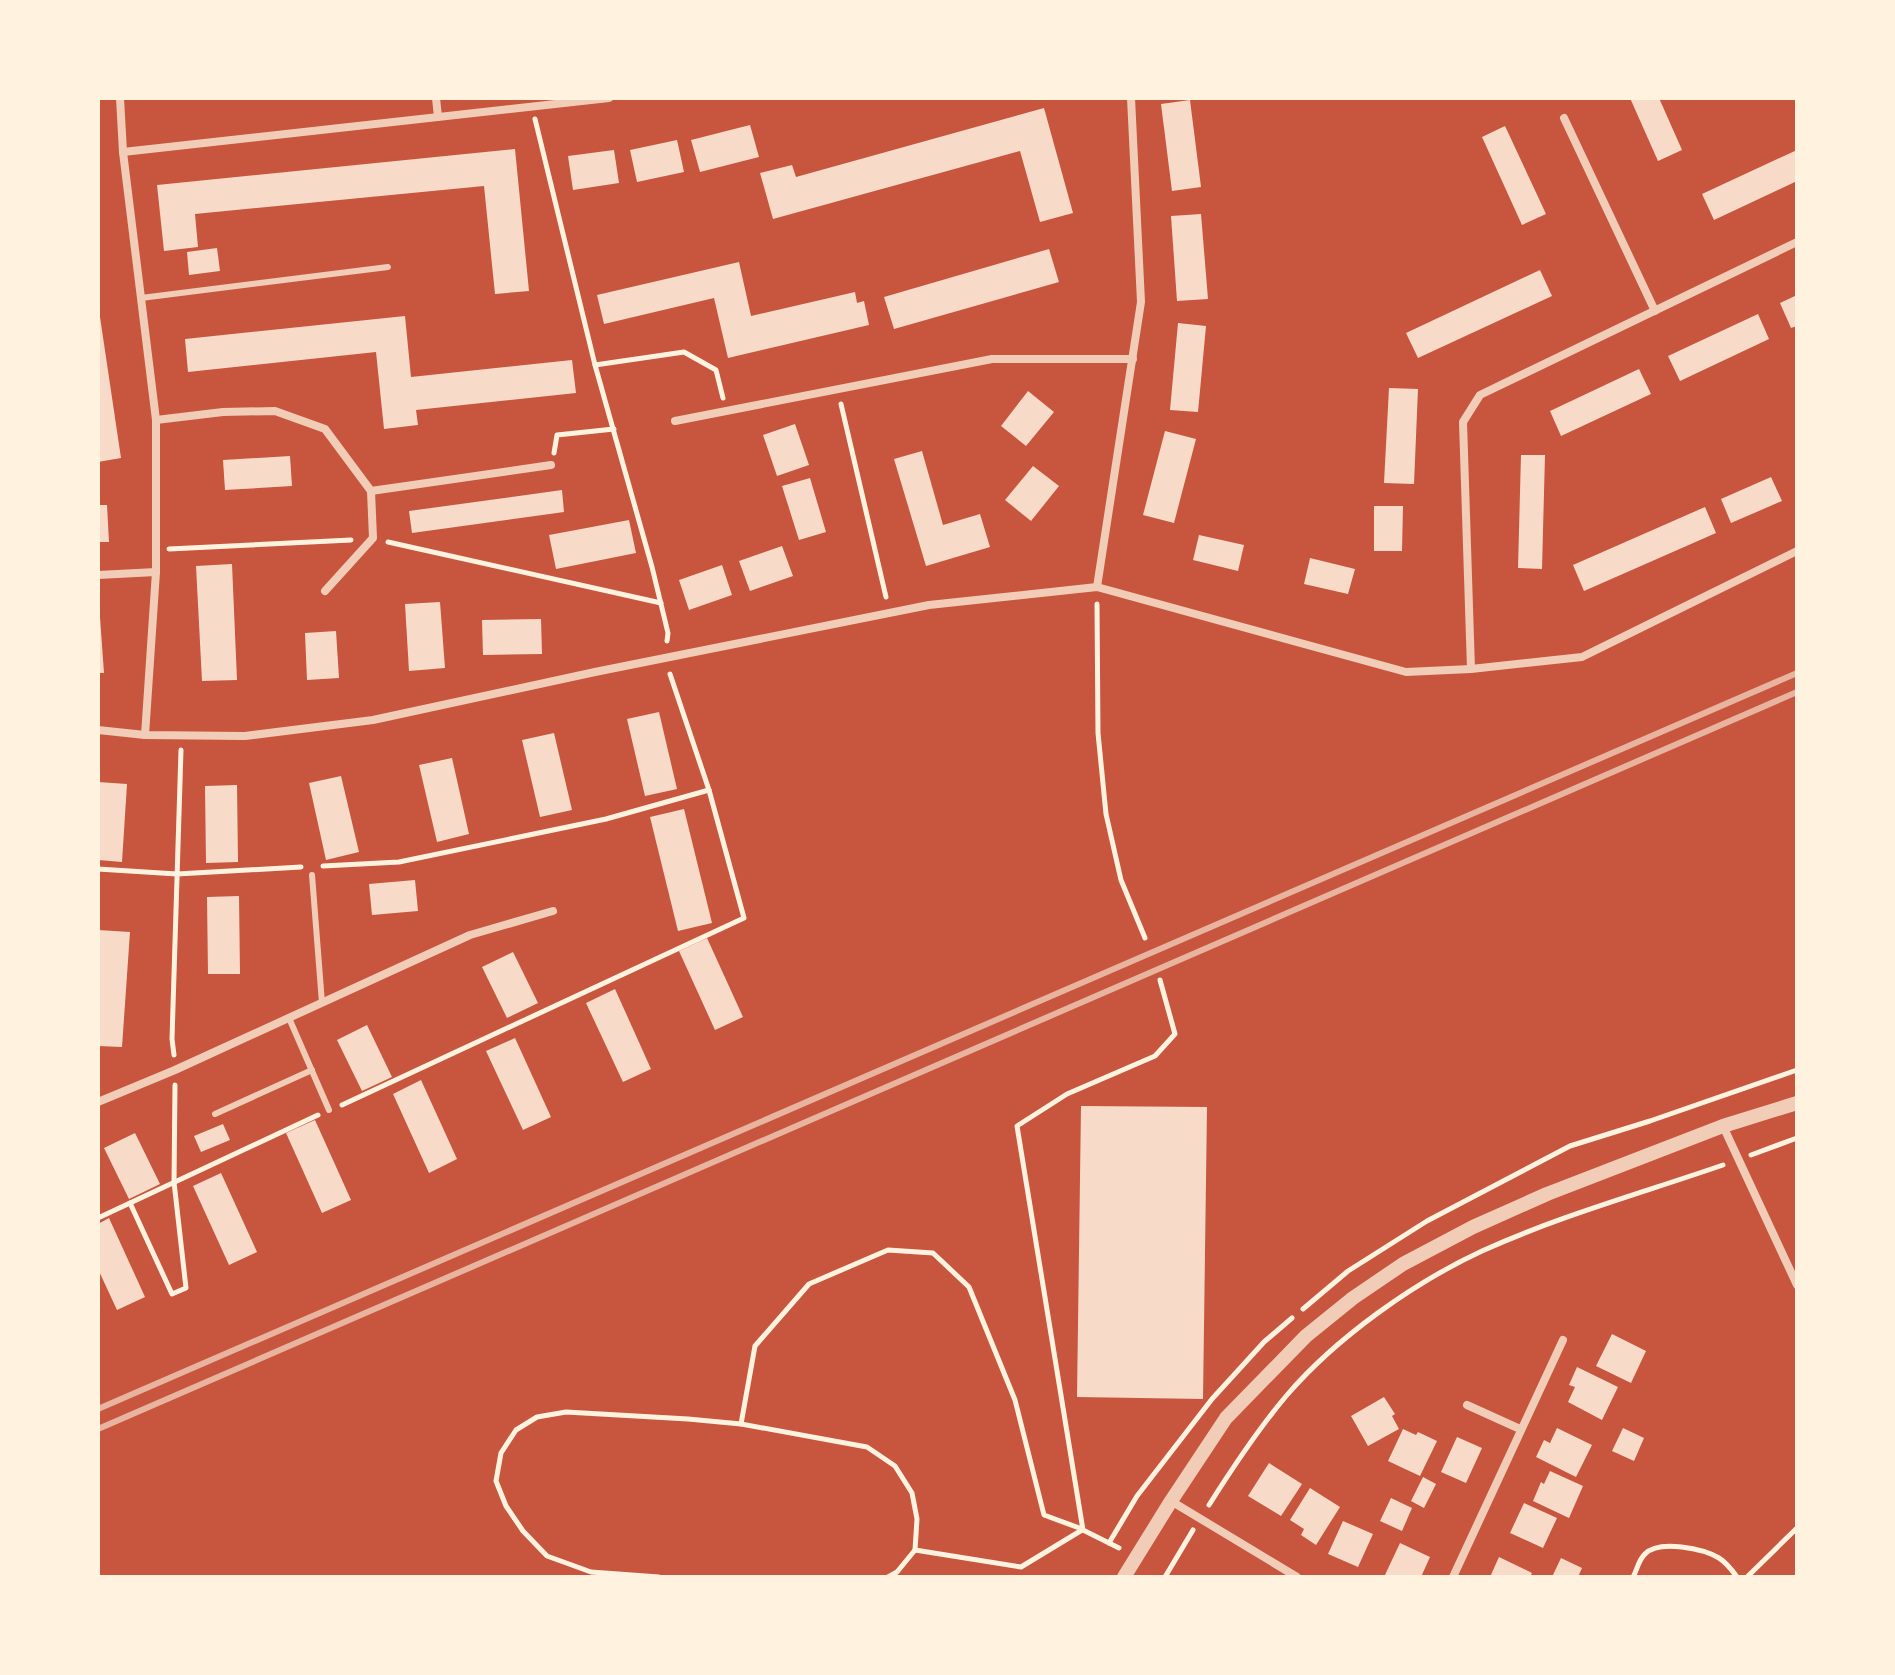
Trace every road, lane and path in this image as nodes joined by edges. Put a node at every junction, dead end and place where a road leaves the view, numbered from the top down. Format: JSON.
{"nodes":[{"id":1,"x":120,"y":98,"type":"edge"},
{"id":2,"x":436,"y":98,"type":"edge"},
{"id":3,"x":609,"y":98,"type":"edge"},
{"id":4,"x":1131,"y":98,"type":"edge"},
{"id":5,"x":532,"y":107,"type":"junction"},
{"id":6,"x":438,"y":117,"type":"junction"},
{"id":7,"x":1564,"y":118,"type":"dead end"},
{"id":8,"x":123,"y":152,"type":"junction"},
{"id":9,"x":1797,"y":242,"type":"edge"},
{"id":10,"x":388,"y":267,"type":"dead end"},
{"id":11,"x":141,"y":298,"type":"junction"},
{"id":12,"x":1655,"y":311,"type":"junction"},
{"id":13,"x":1133,"y":359,"type":"junction"},
{"id":14,"x":595,"y":365,"type":"junction"},
{"id":15,"x":837,"y":389,"type":"junction"},
{"id":16,"x":726,"y":411,"type":"junction"},
{"id":17,"x":156,"y":420,"type":"junction"},
{"id":18,"x":675,"y":421,"type":"dead end"},
{"id":19,"x":614,"y":429,"type":"junction"},
{"id":20,"x":551,"y":465,"type":"joint"},
{"id":21,"x":371,"y":491,"type":"junction"},
{"id":22,"x":373,"y":538,"type":"junction"},
{"id":23,"x":156,"y":550,"type":"junction"},
{"id":24,"x":1797,"y":551,"type":"edge"},
{"id":25,"x":156,"y":572,"type":"junction"},
{"id":26,"x":98,"y":575,"type":"edge"},
{"id":27,"x":1097,"y":587,"type":"junction"},
{"id":28,"x":325,"y":591,"type":"dead end"},
{"id":29,"x":661,"y":603,"type":"junction"},
{"id":30,"x":890,"y":613,"type":"junction"},
{"id":31,"x":665,"y":658,"type":"junction"},
{"id":32,"x":1471,"y":669,"type":"junction"},
{"id":33,"x":98,"y":730,"type":"edge"},
{"id":34,"x":145,"y":735,"type":"junction"},
{"id":35,"x":709,"y":790,"type":"junction"},
{"id":36,"x":320,"y":866,"type":"dead end"},
{"id":37,"x":304,"y":867,"type":"dead end"},
{"id":38,"x":98,"y":869,"type":"edge"},
{"id":39,"x":312,"y":875,"type":"dead end"},
{"id":40,"x":553,"y":911,"type":"dead end"},
{"id":41,"x":1145,"y":938,"type":"dead end"},
{"id":42,"x":1160,"y":980,"type":"dead end"},
{"id":43,"x":322,"y":1003,"type":"junction"},
{"id":44,"x":289,"y":1018,"type":"junction"},
{"id":45,"x":312,"y":1070,"type":"junction"},
{"id":46,"x":98,"y":1102,"type":"edge"},
{"id":47,"x":1797,"y":1103,"type":"edge"},
{"id":48,"x":329,"y":1110,"type":"junction"},
{"id":49,"x":215,"y":1114,"type":"dead end"},
{"id":50,"x":1723,"y":1126,"type":"junction"},
{"id":51,"x":1797,"y":1138,"type":"edge"},
{"id":52,"x":1739,"y":1160,"type":"junction"},
{"id":53,"x":98,"y":1218,"type":"edge"},
{"id":54,"x":1797,"y":1285,"type":"edge"},
{"id":55,"x":1563,"y":1340,"type":"dead end"},
{"id":56,"x":1467,"y":1405,"type":"dead end"},
{"id":57,"x":741,"y":1424,"type":"junction"},
{"id":58,"x":1520,"y":1429,"type":"junction"},
{"id":59,"x":1171,"y":1501,"type":"junction"},
{"id":60,"x":1201,"y":1518,"type":"junction"},
{"id":61,"x":1797,"y":1528,"type":"edge"},
{"id":62,"x":1083,"y":1530,"type":"junction"},
{"id":63,"x":915,"y":1550,"type":"junction"},
{"id":64,"x":1136,"y":1556,"type":"junction"},
{"id":65,"x":659,"y":1577,"type":"edge"},
{"id":66,"x":888,"y":1577,"type":"edge"},
{"id":67,"x":1124,"y":1577,"type":"edge"},
{"id":68,"x":1165,"y":1577,"type":"edge"},
{"id":69,"x":1297,"y":1577,"type":"edge"},
{"id":70,"x":1453,"y":1577,"type":"edge"},
{"id":71,"x":1633,"y":1577,"type":"edge"},
{"id":72,"x":1737,"y":1577,"type":"edge"},
{"id":73,"x":1747,"y":1577,"type":"edge"}],
"edges":[{"from":1,"to":8,"type":"street"},
{"from":2,"to":6,"type":"street"},
{"from":3,"to":5,"type":"street"},
{"from":4,"to":13,"type":"street"},
{"from":5,"to":6,"type":"street"},
{"from":5,"to":14,"type":"path"},
{"from":6,"to":8,"type":"street"},
{"from":7,"to":12,"type":"street"},
{"from":8,"to":11,"type":"street"},
{"from":9,"to":12,"type":"street"},
{"from":10,"to":11,"type":"lane"},
{"from":11,"to":17,"type":"street"},
{"from":12,"to":32,"type":"street"},
{"from":13,"to":15,"type":"street"},
{"from":13,"to":27,"type":"street"},
{"from":14,"to":16,"type":"path"},
{"from":14,"to":19,"type":"path"},
{"from":15,"to":16,"type":"street"},
{"from":15,"to":30,"type":"path"},
{"from":16,"to":18,"type":"street"},
{"from":17,"to":21,"type":"street"},
{"from":17,"to":23,"type":"street"},
{"from":19,"to":20,"type":"path"},
{"from":19,"to":29,"type":"path"},
{"from":20,"to":21,"type":"street"},
{"from":21,"to":22,"type":"street"},
{"from":22,"to":23,"type":"path"},
{"from":22,"to":28,"type":"street"},
{"from":22,"to":29,"type":"path"},
{"from":23,"to":25,"type":"street"},
{"from":24,"to":32,"type":"street"},
{"from":25,"to":26,"type":"street"},
{"from":25,"to":34,"type":"street"},
{"from":27,"to":30,"type":"street"},
{"from":27,"to":32,"type":"street"},
{"from":27,"to":41,"type":"path"},
{"from":29,"to":31,"type":"path"},
{"from":30,"to":31,"type":"street"},
{"from":31,"to":34,"type":"street"},
{"from":31,"to":35,"type":"path"},
{"from":33,"to":34,"type":"street"},
{"from":35,"to":36,"type":"path"},
{"from":35,"to":48,"type":"path"},
{"from":37,"to":38,"type":"path"},
{"from":39,"to":43,"type":"lane"},
{"from":40,"to":43,"type":"street"},
{"from":42,"to":62,"type":"path"},
{"from":43,"to":44,"type":"street"},
{"from":44,"to":45,"type":"lane"},
{"from":44,"to":46,"type":"street"},
{"from":45,"to":48,"type":"lane"},
{"from":45,"to":49,"type":"lane"},
{"from":47,"to":50,"type":"street"},
{"from":48,"to":53,"type":"path"},
{"from":50,"to":52,"type":"street"},
{"from":50,"to":59,"type":"street"},
{"from":51,"to":52,"type":"path"},
{"from":52,"to":54,"type":"street"},
{"from":52,"to":60,"type":"path"},
{"from":55,"to":58,"type":"street"},
{"from":56,"to":58,"type":"street"},
{"from":57,"to":62,"type":"path"},
{"from":57,"to":63,"type":"path"},
{"from":57,"to":65,"type":"path"},
{"from":58,"to":70,"type":"street"},
{"from":59,"to":60,"type":"street"},
{"from":59,"to":64,"type":"street"},
{"from":60,"to":68,"type":"path"},
{"from":60,"to":69,"type":"street"},
{"from":61,"to":73,"type":"path"},
{"from":62,"to":63,"type":"path"},
{"from":62,"to":64,"type":"path"},
{"from":63,"to":66,"type":"path"},
{"from":64,"to":67,"type":"street"},
{"from":71,"to":72,"type":"path"}]}
